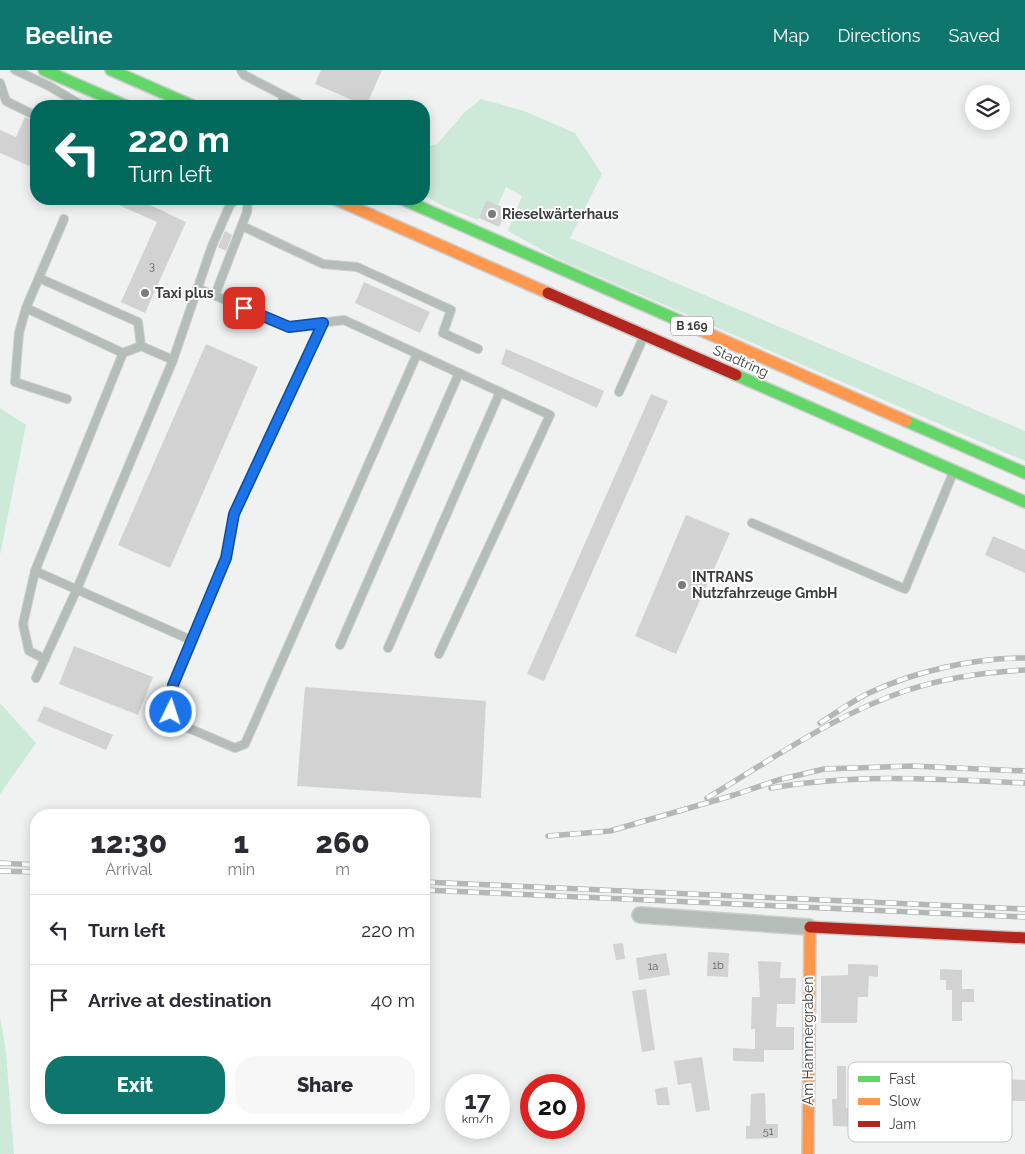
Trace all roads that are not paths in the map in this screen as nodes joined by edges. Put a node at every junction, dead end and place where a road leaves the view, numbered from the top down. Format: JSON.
{"nodes":[{"id":1,"x":15,"y":70,"type":"edge"},
{"id":2,"x":44,"y":70,"type":"edge"},
{"id":3,"x":111,"y":70,"type":"edge"},
{"id":4,"x":241,"y":70,"type":"edge"},
{"id":5,"x":0,"y":83,"type":"edge"},
{"id":6,"x":284,"y":97,"type":"junction"},
{"id":7,"x":73,"y":100,"type":"edge"},
{"id":8,"x":112,"y":100,"type":"edge"},
{"id":9,"x":179,"y":100,"type":"edge"},
{"id":10,"x":283,"y":100,"type":"edge"},
{"id":11,"x":291,"y":100,"type":"edge"},
{"id":12,"x":30,"y":113,"type":"edge"},
{"id":13,"x":230,"y":205,"type":"edge"},
{"id":14,"x":248,"y":205,"type":"edge"},
{"id":15,"x":349,"y":205,"type":"edge"},
{"id":16,"x":416,"y":205,"type":"edge"},
{"id":17,"x":64,"y":219,"type":"dead end"},
{"id":18,"x":242,"y":226,"type":"junction"},
{"id":19,"x":39,"y":278,"type":"junction"},
{"id":20,"x":197,"y":288,"type":"junction"},
{"id":21,"x":215,"y":295,"type":"junction"},
{"id":22,"x":26,"y":308,"type":"junction"},
{"id":23,"x":656,"y":311,"type":"junction"},
{"id":24,"x":323,"y":323,"type":"junction"},
{"id":25,"x":645,"y":335,"type":"junction"},
{"id":26,"x":141,"y":346,"type":"junction"},
{"id":27,"x":478,"y":349,"type":"dead end"},
{"id":28,"x":124,"y":353,"type":"junction"},
{"id":29,"x":417,"y":354,"type":"junction"},
{"id":30,"x":174,"y":360,"type":"junction"},
{"id":31,"x":459,"y":373,"type":"junction"},
{"id":32,"x":500,"y":392,"type":"junction"},
{"id":33,"x":619,"y":392,"type":"dead end"},
{"id":34,"x":67,"y":399,"type":"dead end"},
{"id":35,"x":964,"y":446,"type":"junction"},
{"id":36,"x":954,"y":471,"type":"junction"},
{"id":37,"x":1025,"y":473,"type":"edge"},
{"id":38,"x":1025,"y":502,"type":"edge"},
{"id":39,"x":752,"y":523,"type":"dead end"},
{"id":40,"x":34,"y":571,"type":"junction"},
{"id":41,"x":77,"y":589,"type":"junction"},
{"id":42,"x":191,"y":640,"type":"junction"},
{"id":43,"x":340,"y":645,"type":"dead end"},
{"id":44,"x":388,"y":648,"type":"dead end"},
{"id":45,"x":439,"y":654,"type":"dead end"},
{"id":46,"x":45,"y":658,"type":"junction"},
{"id":47,"x":36,"y":678,"type":"dead end"},
{"id":48,"x":640,"y":915,"type":"dead end"},
{"id":49,"x":809,"y":927,"type":"junction"},
{"id":50,"x":1025,"y":938,"type":"edge"},
{"id":51,"x":808,"y":1154,"type":"edge"}],
"edges":[{"from":1,"to":7,"type":"lane"},
{"from":2,"to":8,"type":"main road"},
{"from":3,"to":9,"type":"main road"},
{"from":4,"to":6,"type":"lane"},
{"from":5,"to":12,"type":"lane"},
{"from":6,"to":10,"type":"lane"},
{"from":6,"to":11,"type":"lane"},
{"from":13,"to":20,"type":"lane"},
{"from":14,"to":18,"type":"lane"},
{"from":15,"to":25,"type":"main road","name":"Stadtring","number":"B 169"},
{"from":16,"to":23,"type":"main road","name":"Stadtring","number":"B 169"},
{"from":17,"to":19,"type":"lane"},
{"from":18,"to":21,"type":"lane"},
{"from":18,"to":27,"type":"lane"},
{"from":19,"to":22,"type":"lane"},
{"from":19,"to":26,"type":"lane"},
{"from":20,"to":21,"type":"lane"},
{"from":20,"to":30,"type":"lane"},
{"from":21,"to":24,"type":"lane"},
{"from":22,"to":28,"type":"lane"},
{"from":22,"to":34,"type":"lane"},
{"from":23,"to":25,"type":"street"},
{"from":23,"to":35,"type":"main road","name":"Stadtring","number":"B 169"},
{"from":24,"to":29,"type":"lane"},
{"from":24,"to":42,"type":"lane"},
{"from":25,"to":33,"type":"lane"},
{"from":25,"to":36,"type":"main road","name":"Stadtring","number":"B 169"},
{"from":26,"to":28,"type":"lane"},
{"from":26,"to":30,"type":"lane"},
{"from":28,"to":40,"type":"lane"},
{"from":29,"to":31,"type":"lane"},
{"from":29,"to":42,"type":"lane"},
{"from":30,"to":41,"type":"lane"},
{"from":31,"to":32,"type":"lane"},
{"from":31,"to":43,"type":"lane"},
{"from":32,"to":44,"type":"lane"},
{"from":32,"to":45,"type":"lane"},
{"from":35,"to":36,"type":"street"},
{"from":35,"to":37,"type":"main road","name":"Stadtring","number":"B 169"},
{"from":36,"to":38,"type":"main road","name":"Stadtring","number":"B 169"},
{"from":36,"to":39,"type":"lane"},
{"from":40,"to":41,"type":"lane"},
{"from":40,"to":46,"type":"lane"},
{"from":41,"to":42,"type":"lane"},
{"from":41,"to":46,"type":"lane"},
{"from":46,"to":47,"type":"lane"},
{"from":48,"to":49,"type":"street"},
{"from":49,"to":50,"type":"main road"},
{"from":49,"to":51,"type":"main road","name":"Am Hammergraben"}]}
